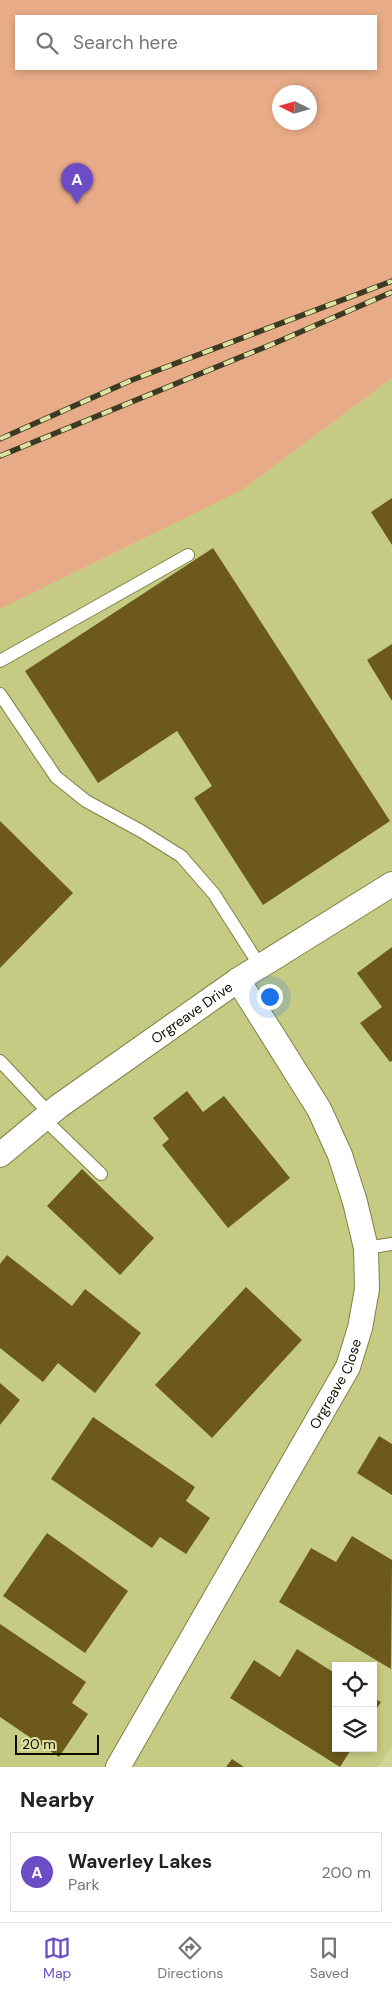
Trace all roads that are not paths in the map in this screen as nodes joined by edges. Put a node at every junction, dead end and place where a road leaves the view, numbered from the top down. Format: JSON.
{"nodes":[{"id":1,"x":188,"y":555,"type":"dead end"},
{"id":2,"x":0,"y":661,"type":"edge"},
{"id":3,"x":0,"y":694,"type":"edge"},
{"id":4,"x":392,"y":884,"type":"edge"},
{"id":5,"x":260,"y":966,"type":"junction"},
{"id":6,"x":238,"y":980,"type":"junction"},
{"id":7,"x":0,"y":1061,"type":"edge"},
{"id":8,"x":46,"y":1116,"type":"junction"},
{"id":9,"x":0,"y":1155,"type":"edge"},
{"id":10,"x":101,"y":1174,"type":"dead end"},
{"id":11,"x":392,"y":1244,"type":"edge"},
{"id":12,"x":366,"y":1248,"type":"junction"},
{"id":13,"x":118,"y":1767,"type":"edge"}],
"edges":[{"from":1,"to":2,"type":"lane"},
{"from":3,"to":5,"type":"lane"},
{"from":4,"to":5,"type":"street","name":"Orgreave Drive"},
{"from":5,"to":6,"type":"street","name":"Orgreave Drive"},
{"from":6,"to":8,"type":"street","name":"Orgreave Drive"},
{"from":6,"to":12,"type":"street","name":"Orgreave Close"},
{"from":7,"to":8,"type":"lane"},
{"from":8,"to":9,"type":"street","name":"Orgreave Drive"},
{"from":8,"to":10,"type":"lane"},
{"from":11,"to":12,"type":"lane"},
{"from":12,"to":13,"type":"street","name":"Orgreave Close"}]}
